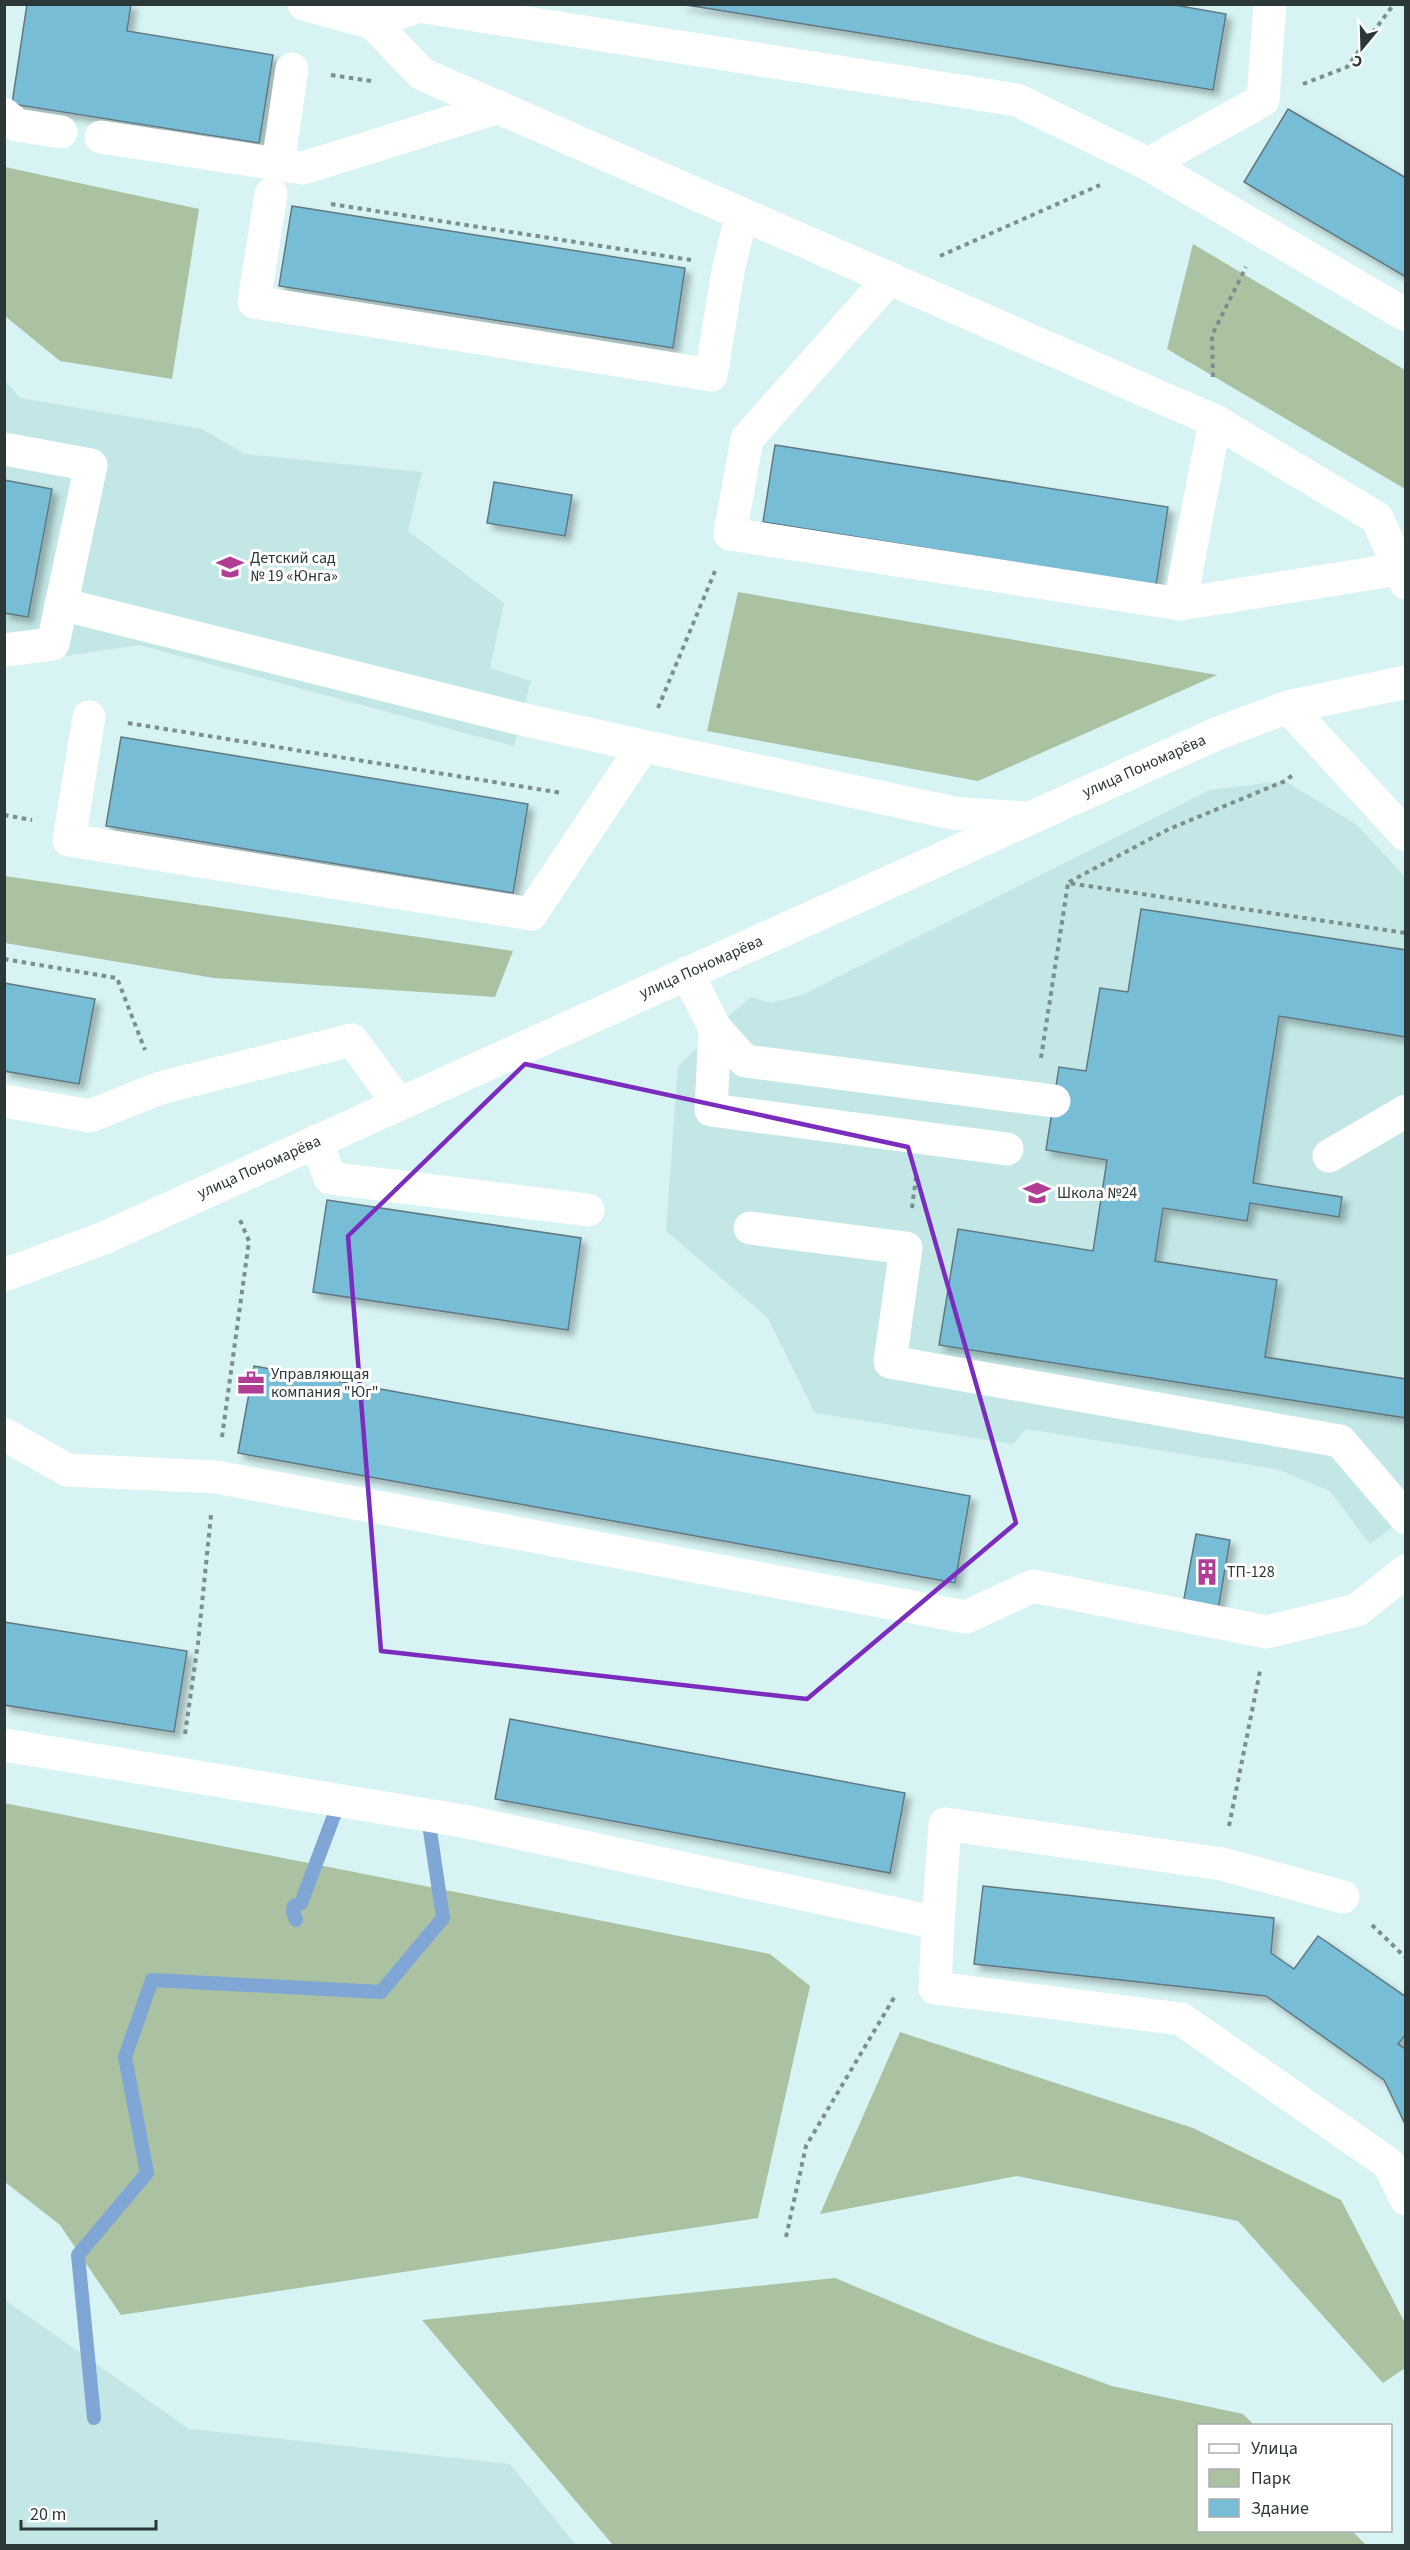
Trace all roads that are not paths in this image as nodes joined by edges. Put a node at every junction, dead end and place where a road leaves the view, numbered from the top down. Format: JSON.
{"nodes":[{"id":1,"x":304,"y":4,"type":"edge"},
{"id":2,"x":1270,"y":4,"type":"edge"},
{"id":3,"x":373,"y":23,"type":"junction"},
{"id":4,"x":292,"y":69,"type":"road end"},
{"id":5,"x":499,"y":107,"type":"junction"},
{"id":6,"x":4,"y":114,"type":"edge"},
{"id":7,"x":61,"y":132,"type":"dead end"},
{"id":8,"x":101,"y":137,"type":"dead end"},
{"id":9,"x":1148,"y":164,"type":"junction"},
{"id":10,"x":274,"y":179,"type":"junction"},
{"id":11,"x":742,"y":214,"type":"junction"},
{"id":12,"x":890,"y":278,"type":"junction"},
{"id":13,"x":1406,"y":315,"type":"edge"},
{"id":14,"x":1215,"y":421,"type":"junction"},
{"id":15,"x":4,"y":449,"type":"edge"},
{"id":16,"x":1402,"y":576,"type":"edge"},
{"id":17,"x":61,"y":604,"type":"junction"},
{"id":18,"x":1180,"y":604,"type":"junction"},
{"id":19,"x":4,"y":650,"type":"edge"},
{"id":20,"x":1406,"y":682,"type":"edge"},
{"id":21,"x":1288,"y":707,"type":"junction"},
{"id":22,"x":89,"y":717,"type":"road end"},
{"id":23,"x":643,"y":746,"type":"junction"},
{"id":24,"x":1029,"y":818,"type":"junction"},
{"id":25,"x":1406,"y":835,"type":"edge"},
{"id":26,"x":687,"y":973,"type":"junction"},
{"id":27,"x":715,"y":1028,"type":"junction"},
{"id":28,"x":1044,"y":1099,"type":"road end"},
{"id":29,"x":4,"y":1101,"type":"edge"},
{"id":30,"x":399,"y":1104,"type":"junction"},
{"id":31,"x":1406,"y":1110,"type":"edge"},
{"id":32,"x":316,"y":1141,"type":"junction"},
{"id":33,"x":1007,"y":1149,"type":"dead end"},
{"id":34,"x":1329,"y":1156,"type":"dead end"},
{"id":35,"x":588,"y":1210,"type":"dead end"},
{"id":36,"x":750,"y":1228,"type":"dead end"},
{"id":37,"x":4,"y":1275,"type":"edge"},
{"id":38,"x":4,"y":1434,"type":"edge"},
{"id":39,"x":1406,"y":1518,"type":"edge"},
{"id":40,"x":1406,"y":1571,"type":"edge"},
{"id":41,"x":4,"y":1745,"type":"edge"},
{"id":42,"x":1343,"y":1897,"type":"road end"},
{"id":43,"x":938,"y":1923,"type":"junction"},
{"id":44,"x":1406,"y":2199,"type":"edge"}],
"edges":[{"from":1,"to":3,"type":"street"},
{"from":2,"to":9,"type":"street"},
{"from":3,"to":5,"type":"street"},
{"from":3,"to":9,"type":"street"},
{"from":4,"to":10,"type":"street"},
{"from":5,"to":10,"type":"street"},
{"from":5,"to":11,"type":"street"},
{"from":6,"to":7,"type":"street"},
{"from":8,"to":10,"type":"street"},
{"from":9,"to":13,"type":"street"},
{"from":10,"to":11,"type":"street"},
{"from":11,"to":12,"type":"street"},
{"from":12,"to":14,"type":"street"},
{"from":12,"to":18,"type":"street"},
{"from":14,"to":16,"type":"street"},
{"from":14,"to":18,"type":"street"},
{"from":15,"to":17,"type":"street"},
{"from":16,"to":18,"type":"street"},
{"from":17,"to":19,"type":"street"},
{"from":17,"to":23,"type":"street"},
{"from":20,"to":21,"type":"street","name":"улица Пономарёва"},
{"from":21,"to":24,"type":"street","name":"улица Пономарёва"},
{"from":21,"to":25,"type":"street"},
{"from":22,"to":23,"type":"street"},
{"from":23,"to":24,"type":"street"},
{"from":24,"to":26,"type":"street","name":"улица Пономарёва"},
{"from":26,"to":27,"type":"street"},
{"from":26,"to":30,"type":"street","name":"улица Пономарёва"},
{"from":27,"to":28,"type":"street"},
{"from":27,"to":33,"type":"street"},
{"from":29,"to":30,"type":"street"},
{"from":30,"to":32,"type":"street","name":"улица Пономарёва"},
{"from":31,"to":34,"type":"street"},
{"from":32,"to":35,"type":"street"},
{"from":32,"to":37,"type":"street","name":"улица Пономарёва"},
{"from":36,"to":39,"type":"street"},
{"from":38,"to":40,"type":"street"},
{"from":41,"to":43,"type":"street"},
{"from":42,"to":43,"type":"street"},
{"from":43,"to":44,"type":"street"}]}
